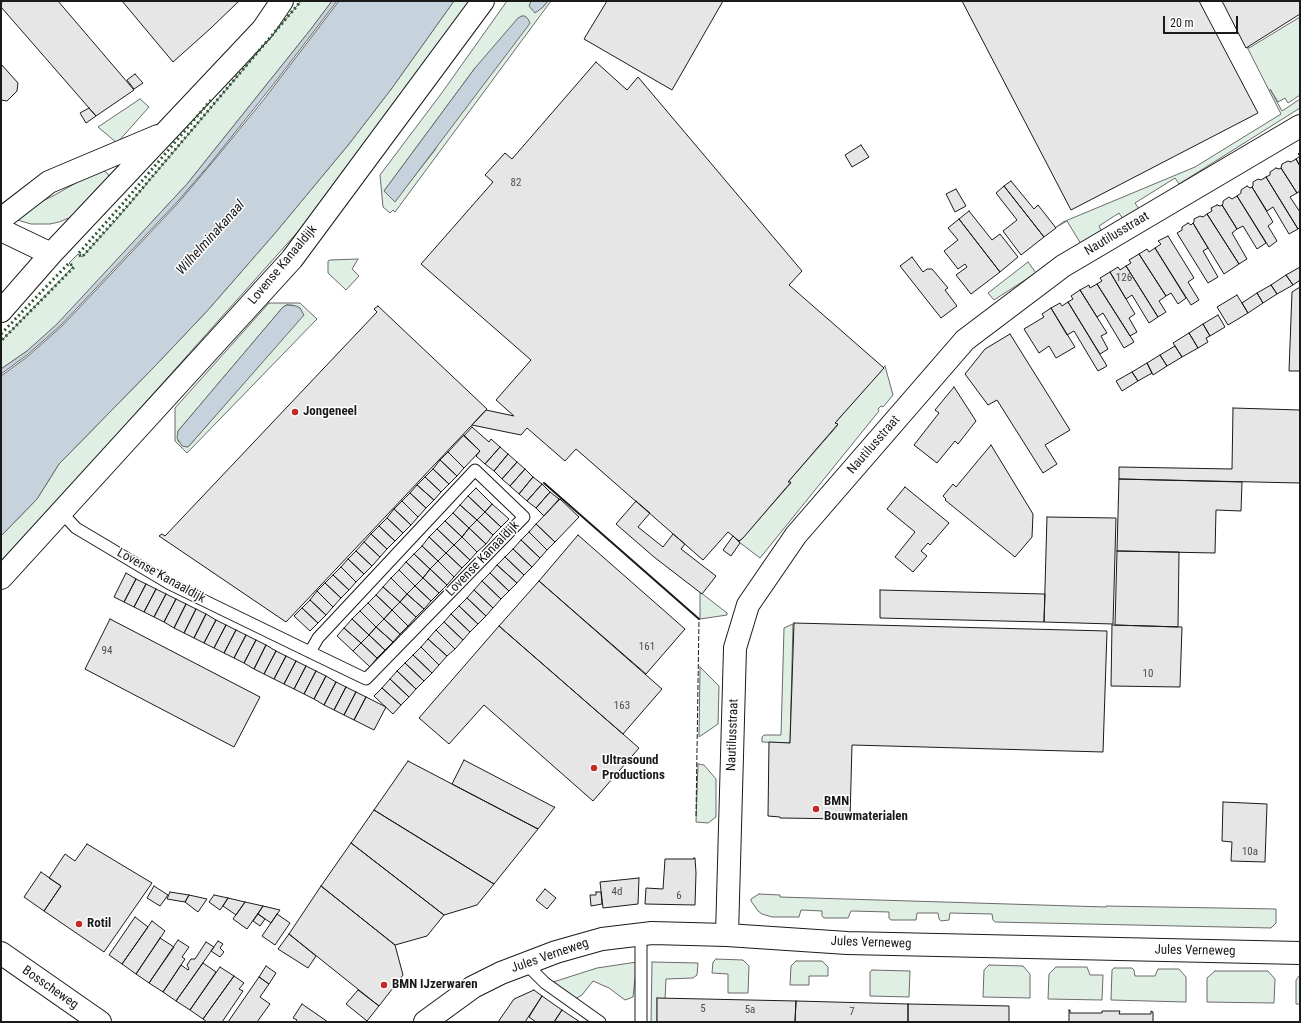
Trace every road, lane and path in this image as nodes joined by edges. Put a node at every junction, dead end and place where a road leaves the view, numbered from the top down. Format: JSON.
{"nodes":[{"id":1,"x":282,"y":1,"type":"edge"},
{"id":2,"x":483,"y":1,"type":"edge"},
{"id":3,"x":1300,"y":126,"type":"edge"},
{"id":4,"x":163,"y":134,"type":"junction"},
{"id":5,"x":1,"y":219,"type":"edge"},
{"id":6,"x":1,"y":230,"type":"edge"},
{"id":7,"x":50,"y":254,"type":"junction"},
{"id":8,"x":1,"y":311,"type":"edge"},
{"id":9,"x":61,"y":512,"type":"junction"},
{"id":10,"x":1,"y":578,"type":"edge"},
{"id":11,"x":310,"y":652,"type":"junction"},
{"id":12,"x":641,"y":934,"type":"junction"},
{"id":13,"x":727,"y":935,"type":"junction"},
{"id":14,"x":1,"y":953,"type":"edge"},
{"id":15,"x":1300,"y":953,"type":"edge"},
{"id":16,"x":526,"y":964,"type":"junction"},
{"id":17,"x":456,"y":1001,"type":"junction"},
{"id":18,"x":100,"y":1022,"type":"edge"},
{"id":19,"x":425,"y":1022,"type":"edge"},
{"id":20,"x":441,"y":1022,"type":"edge"},
{"id":21,"x":600,"y":1022,"type":"edge"},
{"id":22,"x":641,"y":1022,"type":"edge"}],
"edges":[{"from":1,"to":4,"type":"street"},
{"from":2,"to":9,"type":"street","name":"Lovense Kanaaldijk"},
{"from":3,"to":13,"type":"street","name":"Nautilusstraat"},
{"from":4,"to":5,"type":"street"},
{"from":4,"to":7,"type":"street"},
{"from":6,"to":7,"type":"street"},
{"from":7,"to":8,"type":"street"},
{"from":9,"to":10,"type":"street","name":"Lovense Kanaaldijk"},
{"from":9,"to":11,"type":"lane","name":"Lovense Kanaaldijk"},
{"from":11,"to":11,"type":"lane","name":"Lovense Kanaaldijk"},
{"from":12,"to":13,"type":"street","name":"Jules Verneweg"},
{"from":12,"to":16,"type":"street","name":"Jules Verneweg"},
{"from":12,"to":22,"type":"lane"},
{"from":13,"to":15,"type":"street","name":"Jules Verneweg"},
{"from":14,"to":18,"type":"street","name":"Bosscheweg"},
{"from":16,"to":17,"type":"street","name":"Jules Verneweg"},
{"from":16,"to":21,"type":"lane"},
{"from":17,"to":19,"type":"street","name":"Jules Verneweg"},
{"from":17,"to":20,"type":"street","name":"Jules Verneweg"}]}
